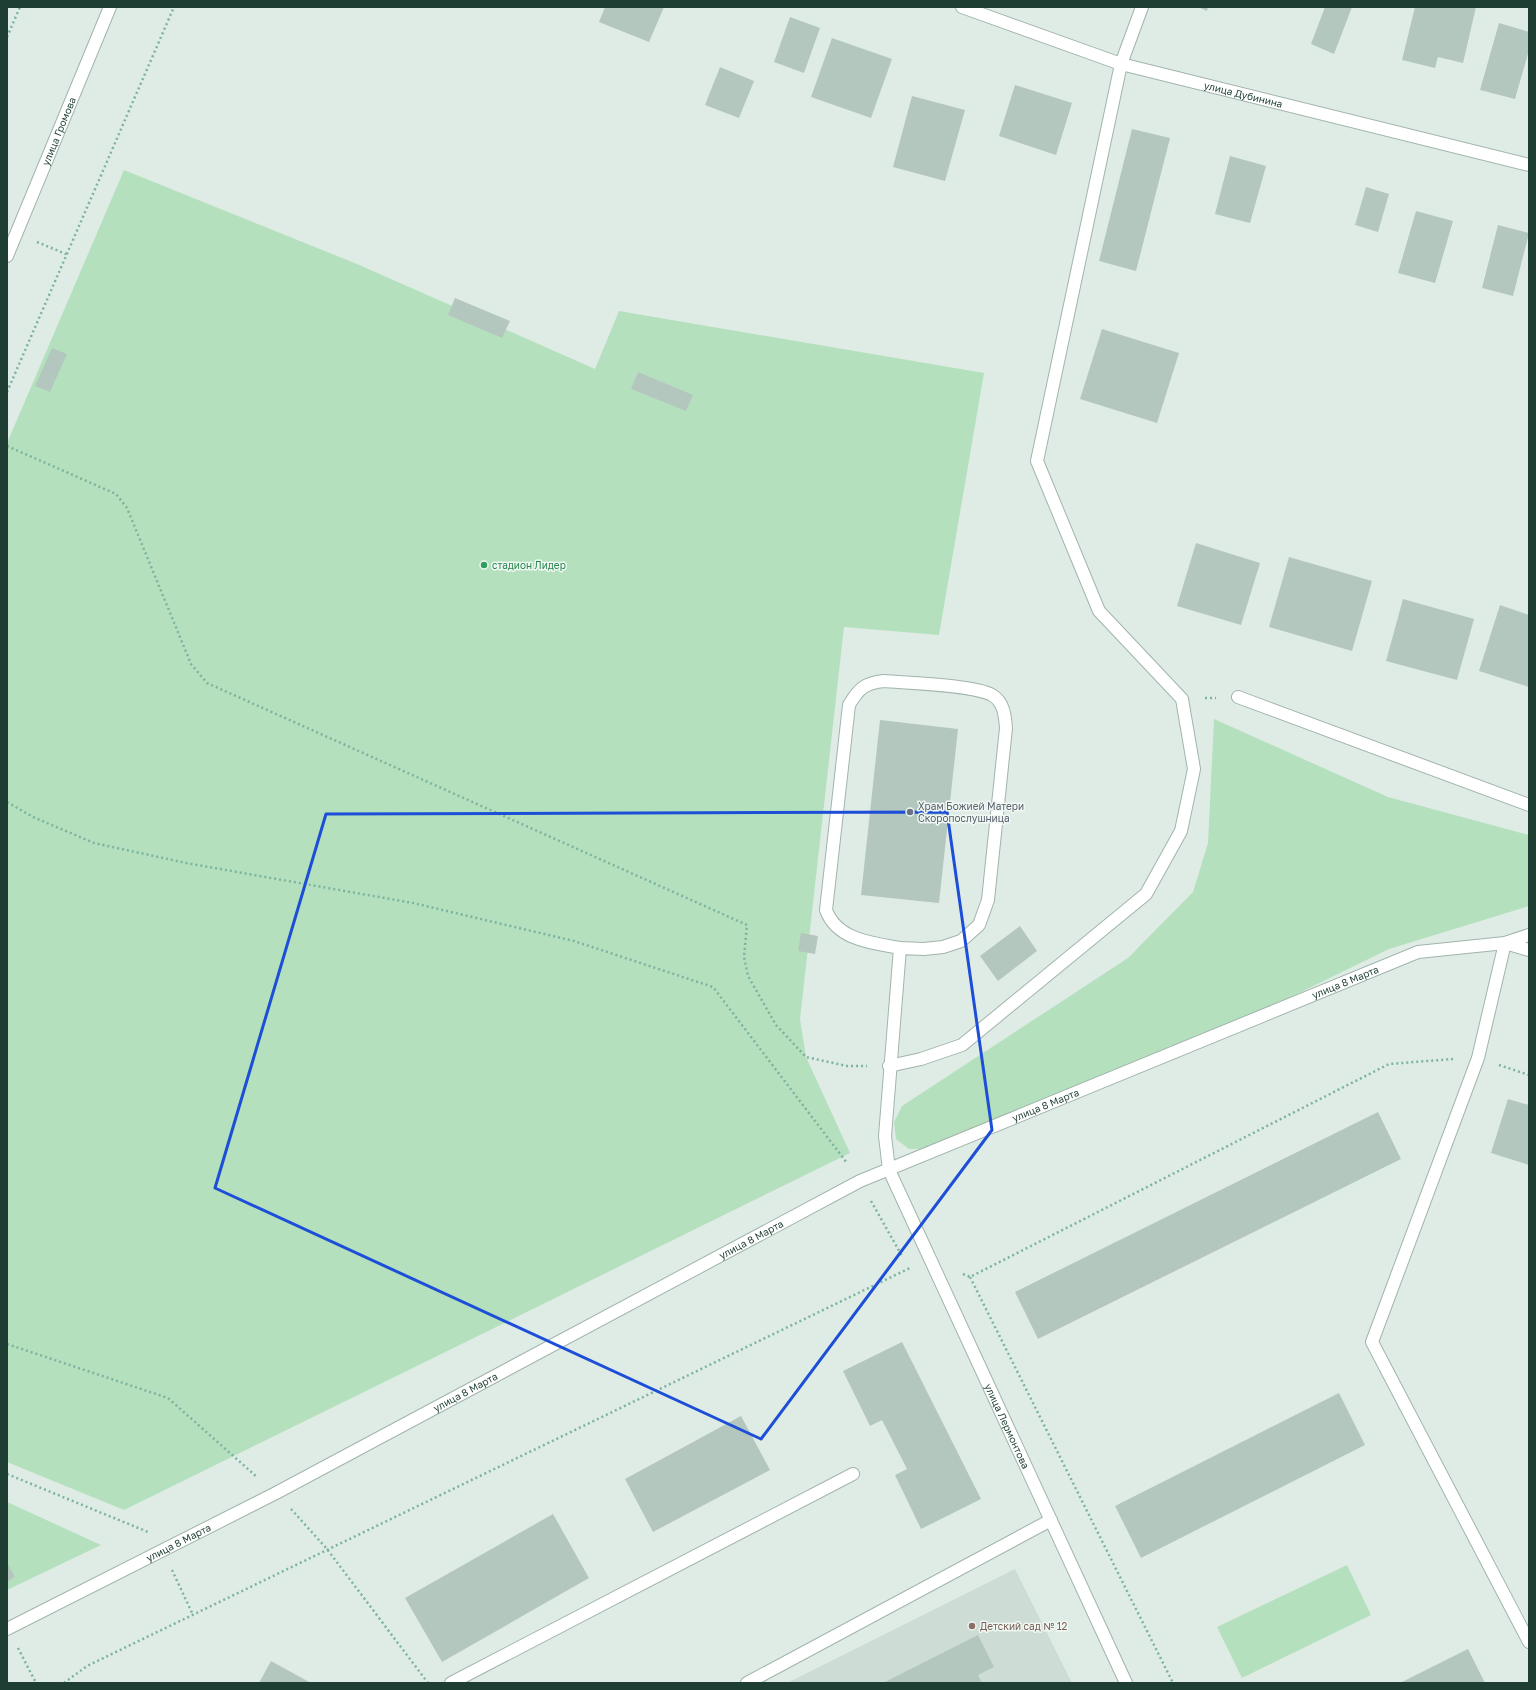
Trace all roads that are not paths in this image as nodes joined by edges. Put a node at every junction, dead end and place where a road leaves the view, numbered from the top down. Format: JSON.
{"nodes":[{"id":1,"x":110,"y":7,"type":"edge"},
{"id":2,"x":962,"y":7,"type":"edge"},
{"id":3,"x":1142,"y":7,"type":"edge"},
{"id":4,"x":1121,"y":64,"type":"junction"},
{"id":5,"x":1529,"y":165,"type":"edge"},
{"id":6,"x":7,"y":256,"type":"edge"},
{"id":7,"x":1238,"y":697,"type":"road end"},
{"id":8,"x":1529,"y":805,"type":"edge"},
{"id":9,"x":1529,"y":935,"type":"edge"},
{"id":10,"x":1505,"y":943,"type":"junction"},
{"id":11,"x":900,"y":948,"type":"junction"},
{"id":12,"x":1529,"y":950,"type":"edge"},
{"id":13,"x":889,"y":1066,"type":"junction"},
{"id":14,"x":889,"y":1170,"type":"junction"},
{"id":15,"x":853,"y":1474,"type":"dead end"},
{"id":16,"x":1051,"y":1520,"type":"junction"},
{"id":17,"x":7,"y":1629,"type":"edge"},
{"id":18,"x":1529,"y":1642,"type":"edge"},
{"id":19,"x":451,"y":1683,"type":"edge"},
{"id":20,"x":747,"y":1683,"type":"edge"},
{"id":21,"x":1126,"y":1683,"type":"edge"}],
"edges":[{"from":1,"to":6,"type":"street","name":"улица Громова"},
{"from":2,"to":4,"type":"street","name":"улица Дубинина"},
{"from":3,"to":4,"type":"street"},
{"from":4,"to":5,"type":"street","name":"улица Дубинина"},
{"from":4,"to":13,"type":"street"},
{"from":7,"to":8,"type":"street"},
{"from":9,"to":10,"type":"street","name":"улица 8 Марта"},
{"from":10,"to":12,"type":"street"},
{"from":10,"to":14,"type":"street","name":"улица 8 Марта"},
{"from":10,"to":18,"type":"street"},
{"from":11,"to":11,"type":"street"},
{"from":11,"to":13,"type":"street","name":"улица Лермонтова"},
{"from":13,"to":14,"type":"street","name":"улица Лермонтова"},
{"from":14,"to":16,"type":"street","name":"улица Лермонтова"},
{"from":14,"to":17,"type":"street","name":"улица 8 Марта"},
{"from":15,"to":19,"type":"street"},
{"from":16,"to":20,"type":"street"},
{"from":16,"to":21,"type":"street","name":"улица Лермонтова"}]}
